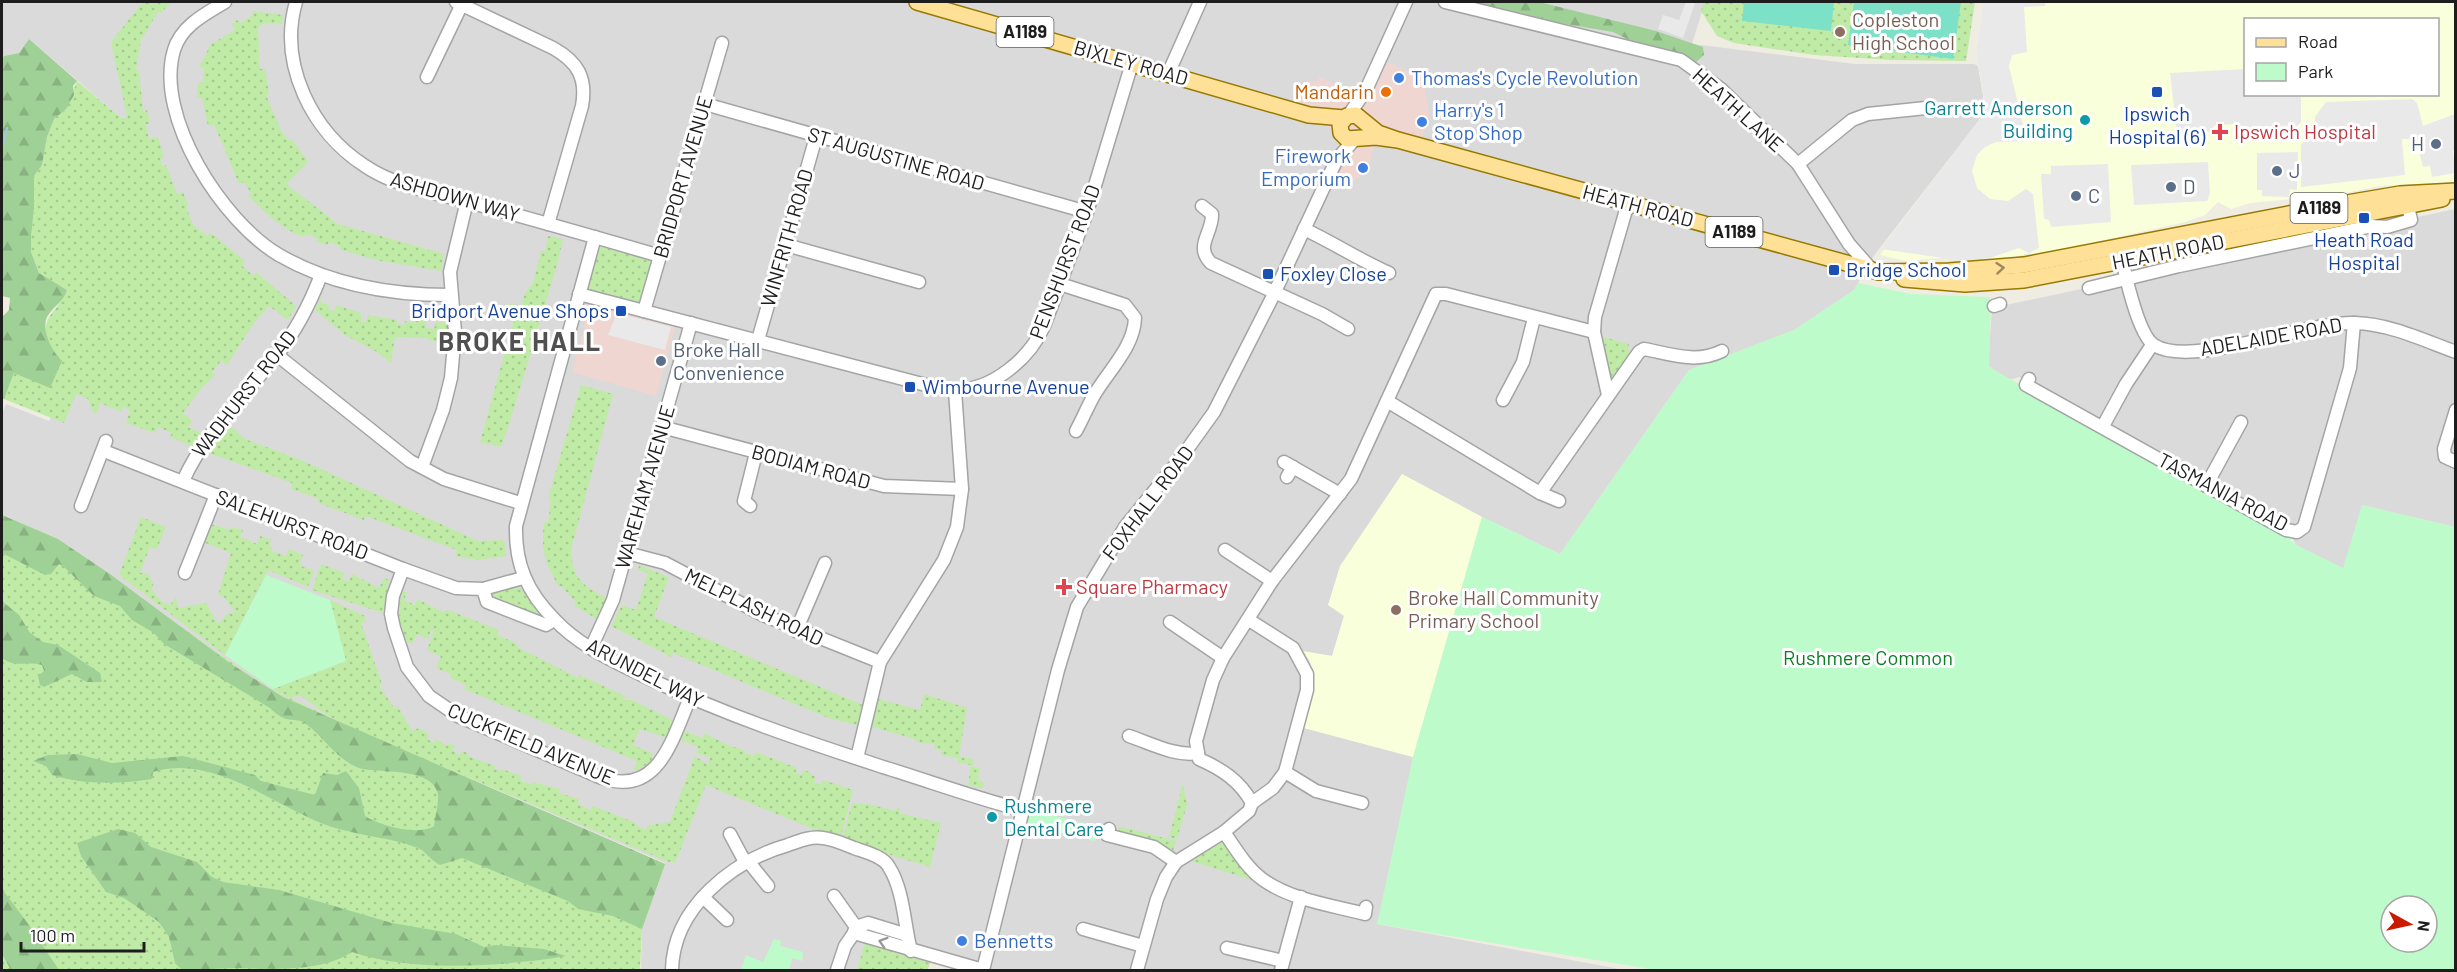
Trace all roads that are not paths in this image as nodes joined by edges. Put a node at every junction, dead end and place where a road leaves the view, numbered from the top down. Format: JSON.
{"nodes":[{"id":1,"x":225,"y":2,"type":"edge"},
{"id":2,"x":296,"y":2,"type":"edge"},
{"id":3,"x":917,"y":2,"type":"edge"},
{"id":4,"x":1200,"y":2,"type":"edge"},
{"id":5,"x":1406,"y":2,"type":"edge"},
{"id":6,"x":1445,"y":2,"type":"edge"},
{"id":7,"x":459,"y":3,"type":"edge"},
{"id":8,"x":724,"y":42,"type":"dead end"},
{"id":9,"x":1132,"y":63,"type":"junction"},
{"id":10,"x":1168,"y":74,"type":"junction"},
{"id":11,"x":428,"y":77,"type":"dead end"},
{"id":12,"x":705,"y":104,"type":"junction"},
{"id":13,"x":1926,"y":108,"type":"dead end"},
{"id":14,"x":1352,"y":127,"type":"junction"},
{"id":15,"x":816,"y":137,"type":"junction"},
{"id":16,"x":1798,"y":164,"type":"junction"},
{"id":17,"x":2456,"y":193,"type":"edge"},
{"id":18,"x":467,"y":201,"type":"junction"},
{"id":19,"x":1628,"y":203,"type":"junction"},
{"id":20,"x":1202,"y":206,"type":"dead end"},
{"id":21,"x":2409,"y":209,"type":"junction"},
{"id":22,"x":1088,"y":212,"type":"junction"},
{"id":23,"x":548,"y":224,"type":"junction"},
{"id":24,"x":1304,"y":229,"type":"junction"},
{"id":25,"x":595,"y":237,"type":"junction"},
{"id":26,"x":1850,"y":244,"type":"junction"},
{"id":27,"x":786,"y":245,"type":"junction"},
{"id":28,"x":2121,"y":254,"type":"junction"},
{"id":29,"x":660,"y":256,"type":"junction"},
{"id":30,"x":1840,"y":262,"type":"junction"},
{"id":31,"x":1876,"y":271,"type":"junction"},
{"id":32,"x":1389,"y":273,"type":"dead end"},
{"id":33,"x":321,"y":275,"type":"junction"},
{"id":34,"x":2127,"y":280,"type":"junction"},
{"id":35,"x":919,"y":282,"type":"dead end"},
{"id":36,"x":1060,"y":284,"type":"junction"},
{"id":37,"x":2089,"y":288,"type":"dead end"},
{"id":38,"x":1275,"y":293,"type":"junction"},
{"id":39,"x":579,"y":294,"type":"junction"},
{"id":40,"x":450,"y":295,"type":"junction"},
{"id":41,"x":644,"y":311,"type":"junction"},
{"id":42,"x":1534,"y":318,"type":"junction"},
{"id":43,"x":691,"y":323,"type":"junction"},
{"id":44,"x":2354,"y":323,"type":"junction"},
{"id":45,"x":1348,"y":329,"type":"dead end"},
{"id":46,"x":1594,"y":332,"type":"junction"},
{"id":47,"x":758,"y":340,"type":"junction"},
{"id":48,"x":2152,"y":345,"type":"junction"},
{"id":49,"x":1722,"y":351,"type":"dead end"},
{"id":50,"x":2456,"y":352,"type":"edge"},
{"id":51,"x":277,"y":355,"type":"junction"},
{"id":52,"x":2029,"y":379,"type":"dead end"},
{"id":53,"x":955,"y":391,"type":"junction"},
{"id":54,"x":1608,"y":394,"type":"junction"},
{"id":55,"x":1503,"y":400,"type":"dead end"},
{"id":56,"x":1387,"y":401,"type":"junction"},
{"id":57,"x":2456,"y":410,"type":"edge"},
{"id":58,"x":2241,"y":422,"type":"dead end"},
{"id":59,"x":662,"y":426,"type":"junction"},
{"id":60,"x":1084,"y":426,"type":"dead end"},
{"id":61,"x":2103,"y":426,"type":"junction"},
{"id":62,"x":756,"y":453,"type":"junction"},
{"id":63,"x":2456,"y":462,"type":"edge"},
{"id":64,"x":422,"y":467,"type":"junction"},
{"id":65,"x":1288,"y":469,"type":"dead end"},
{"id":66,"x":183,"y":481,"type":"junction"},
{"id":67,"x":2206,"y":486,"type":"junction"},
{"id":68,"x":962,"y":489,"type":"junction"},
{"id":69,"x":1540,"y":493,"type":"junction"},
{"id":70,"x":216,"y":495,"type":"junction"},
{"id":71,"x":1340,"y":495,"type":"junction"},
{"id":72,"x":1559,"y":501,"type":"dead end"},
{"id":73,"x":520,"y":503,"type":"junction"},
{"id":74,"x":744,"y":503,"type":"dead end"},
{"id":75,"x":81,"y":506,"type":"dead end"},
{"id":76,"x":1225,"y":550,"type":"dead end"},
{"id":77,"x":627,"y":553,"type":"junction"},
{"id":78,"x":825,"y":563,"type":"dead end"},
{"id":79,"x":403,"y":569,"type":"junction"},
{"id":80,"x":185,"y":573,"type":"dead end"},
{"id":81,"x":523,"y":578,"type":"junction"},
{"id":82,"x":1272,"y":581,"type":"junction"},
{"id":83,"x":483,"y":589,"type":"junction"},
{"id":84,"x":554,"y":620,"type":"junction"},
{"id":85,"x":1249,"y":620,"type":"junction"},
{"id":86,"x":1170,"y":622,"type":"dead end"},
{"id":87,"x":796,"y":631,"type":"junction"},
{"id":88,"x":591,"y":648,"type":"junction"},
{"id":89,"x":1223,"y":658,"type":"junction"},
{"id":90,"x":880,"y":662,"type":"junction"},
{"id":91,"x":690,"y":698,"type":"junction"},
{"id":92,"x":1130,"y":736,"type":"dead end"},
{"id":93,"x":1198,"y":753,"type":"junction"},
{"id":94,"x":857,"y":758,"type":"junction"},
{"id":95,"x":1285,"y":772,"type":"junction"},
{"id":96,"x":1252,"y":803,"type":"junction"},
{"id":97,"x":1362,"y":803,"type":"dead end"},
{"id":98,"x":1022,"y":810,"type":"junction"},
{"id":99,"x":1108,"y":829,"type":"dead end"},
{"id":100,"x":1224,"y":831,"type":"junction"},
{"id":101,"x":730,"y":834,"type":"dead end"},
{"id":102,"x":747,"y":862,"type":"junction"},
{"id":103,"x":1176,"y":862,"type":"junction"},
{"id":104,"x":768,"y":886,"type":"dead end"},
{"id":105,"x":834,"y":896,"type":"dead end"},
{"id":106,"x":703,"y":897,"type":"junction"},
{"id":107,"x":1300,"y":897,"type":"junction"},
{"id":108,"x":1366,"y":907,"type":"dead end"},
{"id":109,"x":728,"y":920,"type":"dead end"},
{"id":110,"x":1083,"y":929,"type":"dead end"},
{"id":111,"x":855,"y":930,"type":"junction"},
{"id":112,"x":907,"y":935,"type":"junction"},
{"id":113,"x":1143,"y":946,"type":"junction"},
{"id":114,"x":1227,"y":948,"type":"dead end"},
{"id":115,"x":912,"y":951,"type":"junction"},
{"id":116,"x":1282,"y":966,"type":"edge"},
{"id":117,"x":672,"y":970,"type":"edge"},
{"id":118,"x":837,"y":970,"type":"edge"},
{"id":119,"x":983,"y":970,"type":"edge"},
{"id":120,"x":1137,"y":970,"type":"edge"}],
"edges":[{"from":1,"to":33,"type":"street"},
{"from":2,"to":18,"type":"street","name":"ASHDOWN WAY"},
{"from":3,"to":9,"type":"main road","name":"BIXLEY ROAD","number":"A1189"},
{"from":4,"to":10,"type":"street"},
{"from":5,"to":14,"type":"street","name":"FOXHALL ROAD"},
{"from":6,"to":16,"type":"street","name":"HEATH LANE"},
{"from":7,"to":11,"type":"street"},
{"from":7,"to":23,"type":"street"},
{"from":8,"to":12,"type":"street","name":"BRIDPORT AVENUE"},
{"from":9,"to":10,"type":"main road","name":"BIXLEY ROAD","number":"A1189"},
{"from":9,"to":22,"type":"street","name":"PENSHURST ROAD"},
{"from":10,"to":14,"type":"main road","name":"BIXLEY ROAD","number":"A1189"},
{"from":12,"to":15,"type":"street","name":"ST AUGUSTINE ROAD"},
{"from":12,"to":29,"type":"street","name":"BRIDPORT AVENUE"},
{"from":13,"to":16,"type":"street"},
{"from":14,"to":19,"type":"main road","name":"HEATH ROAD","number":"A1189"},
{"from":14,"to":24,"type":"street","name":"FOXHALL ROAD"},
{"from":15,"to":22,"type":"street","name":"ST AUGUSTINE ROAD"},
{"from":15,"to":27,"type":"street","name":"WINFRITH ROAD"},
{"from":16,"to":26,"type":"street","name":"HEATH LANE"},
{"from":17,"to":21,"type":"main road","name":"HEATH ROAD","number":"A1189"},
{"from":17,"to":28,"type":"main road","name":"HEATH ROAD","number":"A1189"},
{"from":18,"to":23,"type":"street","name":"ASHDOWN WAY"},
{"from":18,"to":40,"type":"street"},
{"from":19,"to":30,"type":"main road","name":"HEATH ROAD","number":"A1189"},
{"from":19,"to":46,"type":"street"},
{"from":20,"to":38,"type":"street"},
{"from":21,"to":28,"type":"main road","name":"HEATH ROAD","number":"A1189"},
{"from":21,"to":34,"type":"street","name":"HEATH ROAD"},
{"from":22,"to":36,"type":"street","name":"PENSHURST ROAD"},
{"from":23,"to":25,"type":"street","name":"ASHDOWN WAY"},
{"from":24,"to":32,"type":"street"},
{"from":24,"to":38,"type":"street","name":"FOXHALL ROAD"},
{"from":25,"to":29,"type":"street","name":"ASHDOWN WAY"},
{"from":25,"to":39,"type":"street","name":"ARUNDEL WAY"},
{"from":26,"to":30,"type":"street"},
{"from":26,"to":31,"type":"street","name":"HEATH LANE"},
{"from":27,"to":35,"type":"street"},
{"from":27,"to":47,"type":"street","name":"WINFRITH ROAD"},
{"from":31,"to":28,"type":"main road","name":"HEATH ROAD","number":"A1189","one_way":true},
{"from":28,"to":31,"type":"main road","name":"HEATH ROAD","number":"A1189"},
{"from":28,"to":34,"type":"street"},
{"from":29,"to":41,"type":"street","name":"BRIDPORT AVENUE"},
{"from":30,"to":31,"type":"main road","name":"HEATH ROAD"},
{"from":33,"to":40,"type":"street"},
{"from":33,"to":51,"type":"street","name":"WADHURST ROAD"},
{"from":34,"to":37,"type":"street"},
{"from":34,"to":48,"type":"street"},
{"from":36,"to":53,"type":"street","name":"PENSHURST ROAD"},
{"from":36,"to":60,"type":"street"},
{"from":38,"to":45,"type":"street"},
{"from":38,"to":98,"type":"street","name":"FOXHALL ROAD"},
{"from":39,"to":41,"type":"street"},
{"from":39,"to":73,"type":"street","name":"ARUNDEL WAY"},
{"from":40,"to":64,"type":"street"},
{"from":41,"to":43,"type":"street"},
{"from":42,"to":46,"type":"street"},
{"from":42,"to":55,"type":"street"},
{"from":42,"to":56,"type":"street"},
{"from":43,"to":47,"type":"street"},
{"from":43,"to":59,"type":"street","name":"WAREHAM AVENUE"},
{"from":44,"to":48,"type":"street","name":"ADELAIDE ROAD"},
{"from":44,"to":50,"type":"street","name":"ADELAIDE ROAD"},
{"from":44,"to":67,"type":"street","name":"TASMANIA ROAD"},
{"from":46,"to":54,"type":"street"},
{"from":47,"to":53,"type":"street"},
{"from":48,"to":61,"type":"street"},
{"from":49,"to":54,"type":"street"},
{"from":51,"to":64,"type":"street"},
{"from":51,"to":66,"type":"street","name":"WADHURST ROAD"},
{"from":52,"to":61,"type":"street","name":"TASMANIA ROAD"},
{"from":53,"to":68,"type":"street"},
{"from":54,"to":69,"type":"street"},
{"from":56,"to":69,"type":"street"},
{"from":56,"to":71,"type":"street"},
{"from":57,"to":63,"type":"street"},
{"from":58,"to":67,"type":"street"},
{"from":59,"to":62,"type":"street","name":"BODIAM ROAD"},
{"from":59,"to":77,"type":"street","name":"WAREHAM AVENUE"},
{"from":61,"to":67,"type":"street","name":"TASMANIA ROAD"},
{"from":62,"to":68,"type":"street","name":"BODIAM ROAD"},
{"from":62,"to":74,"type":"street"},
{"from":64,"to":73,"type":"street"},
{"from":65,"to":71,"type":"street"},
{"from":66,"to":70,"type":"street","name":"SALEHURST ROAD"},
{"from":66,"to":75,"type":"street","name":"SALEHURST ROAD"},
{"from":68,"to":90,"type":"street"},
{"from":69,"to":72,"type":"street"},
{"from":70,"to":79,"type":"street","name":"SALEHURST ROAD"},
{"from":70,"to":80,"type":"street"},
{"from":71,"to":82,"type":"street"},
{"from":73,"to":81,"type":"street","name":"ARUNDEL WAY"},
{"from":76,"to":82,"type":"street"},
{"from":77,"to":87,"type":"street","name":"MELPLASH ROAD"},
{"from":77,"to":88,"type":"street","name":"WAREHAM AVENUE"},
{"from":78,"to":87,"type":"street"},
{"from":79,"to":83,"type":"street","name":"SALEHURST ROAD"},
{"from":79,"to":91,"type":"street","name":"CUCKFIELD AVENUE"},
{"from":81,"to":83,"type":"street","name":"SALEHURST ROAD"},
{"from":81,"to":84,"type":"street","name":"ARUNDEL WAY"},
{"from":82,"to":85,"type":"street"},
{"from":83,"to":84,"type":"street"},
{"from":84,"to":88,"type":"street","name":"ARUNDEL WAY"},
{"from":85,"to":89,"type":"street"},
{"from":85,"to":95,"type":"street"},
{"from":86,"to":89,"type":"street"},
{"from":87,"to":90,"type":"street","name":"MELPLASH ROAD"},
{"from":88,"to":91,"type":"street","name":"ARUNDEL WAY"},
{"from":89,"to":93,"type":"street"},
{"from":90,"to":94,"type":"street"},
{"from":91,"to":94,"type":"street","name":"ARUNDEL WAY"},
{"from":92,"to":93,"type":"street"},
{"from":93,"to":96,"type":"street"},
{"from":94,"to":98,"type":"street","name":"ARUNDEL WAY"},
{"from":95,"to":96,"type":"street"},
{"from":95,"to":97,"type":"street"},
{"from":96,"to":100,"type":"street"},
{"from":98,"to":119,"type":"street","name":"FOXHALL ROAD"},
{"from":99,"to":103,"type":"street"},
{"from":100,"to":103,"type":"street"},
{"from":100,"to":107,"type":"street"},
{"from":101,"to":102,"type":"street"},
{"from":102,"to":104,"type":"street"},
{"from":102,"to":106,"type":"street"},
{"from":102,"to":112,"type":"street"},
{"from":103,"to":113,"type":"street"},
{"from":105,"to":111,"type":"street"},
{"from":106,"to":109,"type":"street"},
{"from":106,"to":117,"type":"street"},
{"from":107,"to":108,"type":"street"},
{"from":107,"to":116,"type":"street"},
{"from":110,"to":113,"type":"street"},
{"from":111,"to":112,"type":"street"},
{"from":115,"to":111,"type":"street","one_way":true},
{"from":111,"to":118,"type":"street"},
{"from":112,"to":115,"type":"street"},
{"from":113,"to":120,"type":"street"},
{"from":114,"to":116,"type":"street"},
{"from":115,"to":119,"type":"street"}]}
